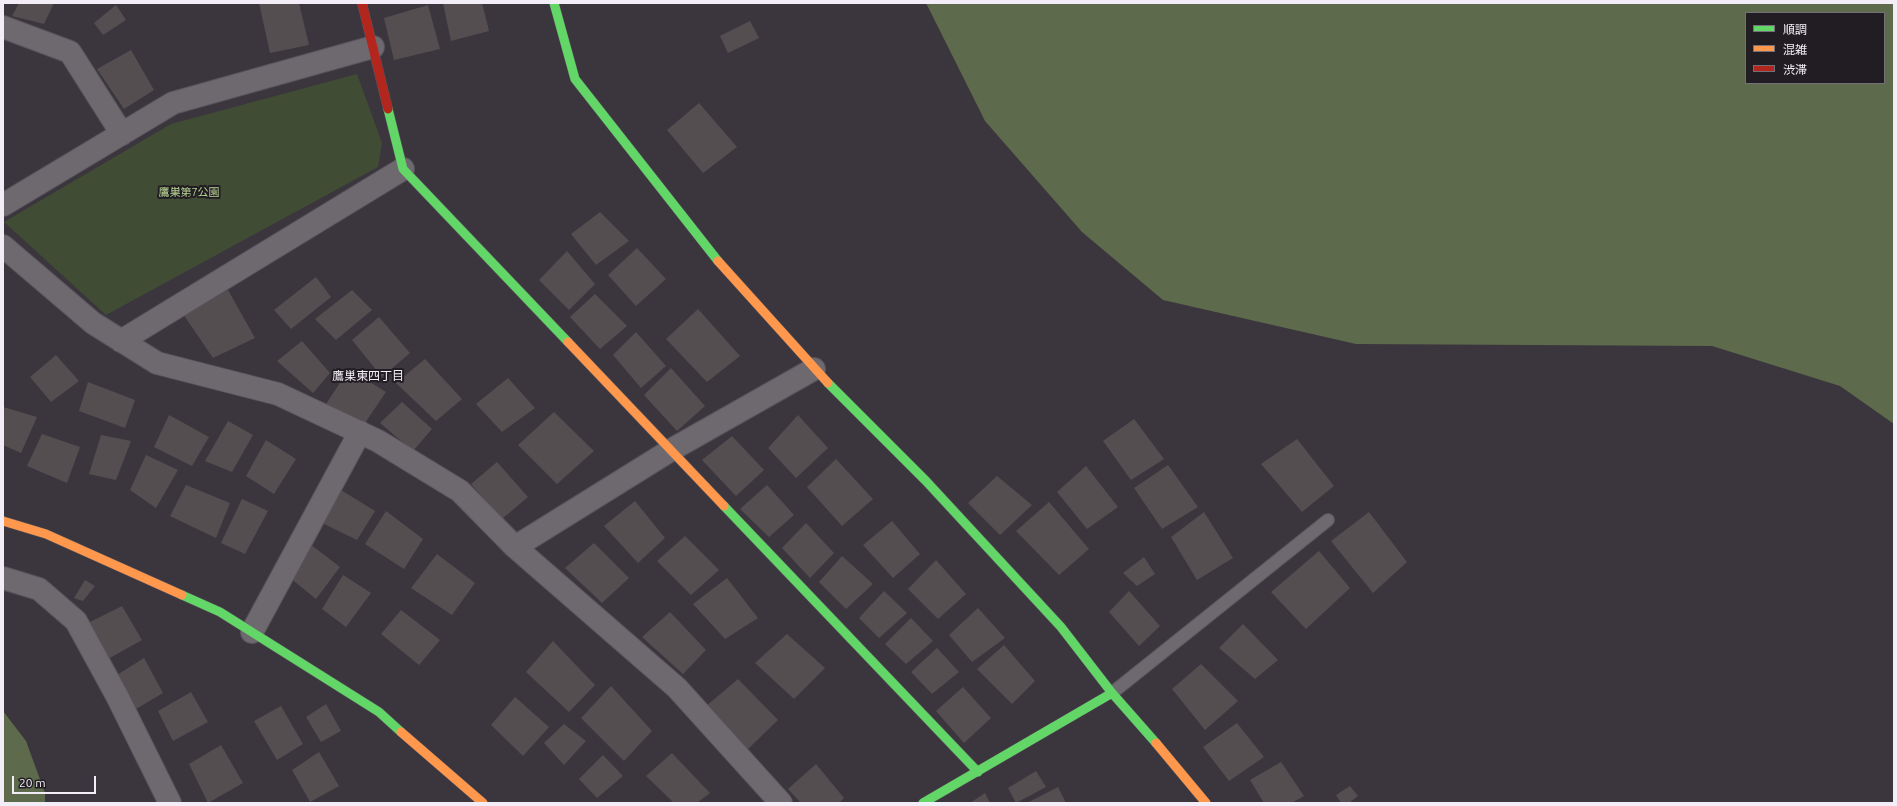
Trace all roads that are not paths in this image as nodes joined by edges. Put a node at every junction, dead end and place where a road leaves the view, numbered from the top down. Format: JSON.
{"nodes":[{"id":1,"x":362,"y":3,"type":"edge"},
{"id":2,"x":554,"y":3,"type":"edge"},
{"id":3,"x":3,"y":27,"type":"edge"},
{"id":4,"x":373,"y":47,"type":"junction"},
{"id":5,"x":122,"y":134,"type":"junction"},
{"id":6,"x":402,"y":169,"type":"junction"},
{"id":7,"x":3,"y":205,"type":"edge"},
{"id":8,"x":3,"y":246,"type":"edge"},
{"id":9,"x":121,"y":340,"type":"junction"},
{"id":10,"x":814,"y":369,"type":"junction"},
{"id":11,"x":360,"y":432,"type":"junction"},
{"id":12,"x":671,"y":450,"type":"junction"},
{"id":13,"x":1328,"y":520,"type":"dead end"},
{"id":14,"x":3,"y":521,"type":"edge"},
{"id":15,"x":515,"y":547,"type":"junction"},
{"id":16,"x":3,"y":578,"type":"edge"},
{"id":17,"x":252,"y":632,"type":"junction"},
{"id":18,"x":1112,"y":694,"type":"junction"},
{"id":19,"x":978,"y":772,"type":"junction"},
{"id":20,"x":170,"y":803,"type":"edge"},
{"id":21,"x":483,"y":803,"type":"edge"},
{"id":22,"x":781,"y":803,"type":"edge"},
{"id":23,"x":923,"y":803,"type":"edge"},
{"id":24,"x":1206,"y":803,"type":"edge"}],
"edges":[{"from":1,"to":4,"type":"street"},
{"from":2,"to":10,"type":"street"},
{"from":3,"to":5,"type":"street"},
{"from":4,"to":5,"type":"street"},
{"from":4,"to":6,"type":"street"},
{"from":5,"to":7,"type":"street"},
{"from":6,"to":9,"type":"street"},
{"from":6,"to":12,"type":"street"},
{"from":8,"to":9,"type":"street"},
{"from":9,"to":11,"type":"street"},
{"from":10,"to":12,"type":"street"},
{"from":10,"to":18,"type":"street"},
{"from":11,"to":15,"type":"street"},
{"from":11,"to":17,"type":"street"},
{"from":12,"to":15,"type":"street"},
{"from":12,"to":19,"type":"street"},
{"from":13,"to":18,"type":"lane"},
{"from":14,"to":17,"type":"street"},
{"from":15,"to":22,"type":"street"},
{"from":16,"to":20,"type":"street"},
{"from":17,"to":21,"type":"street"},
{"from":18,"to":19,"type":"street"},
{"from":18,"to":24,"type":"street"},
{"from":19,"to":23,"type":"street"}]}
